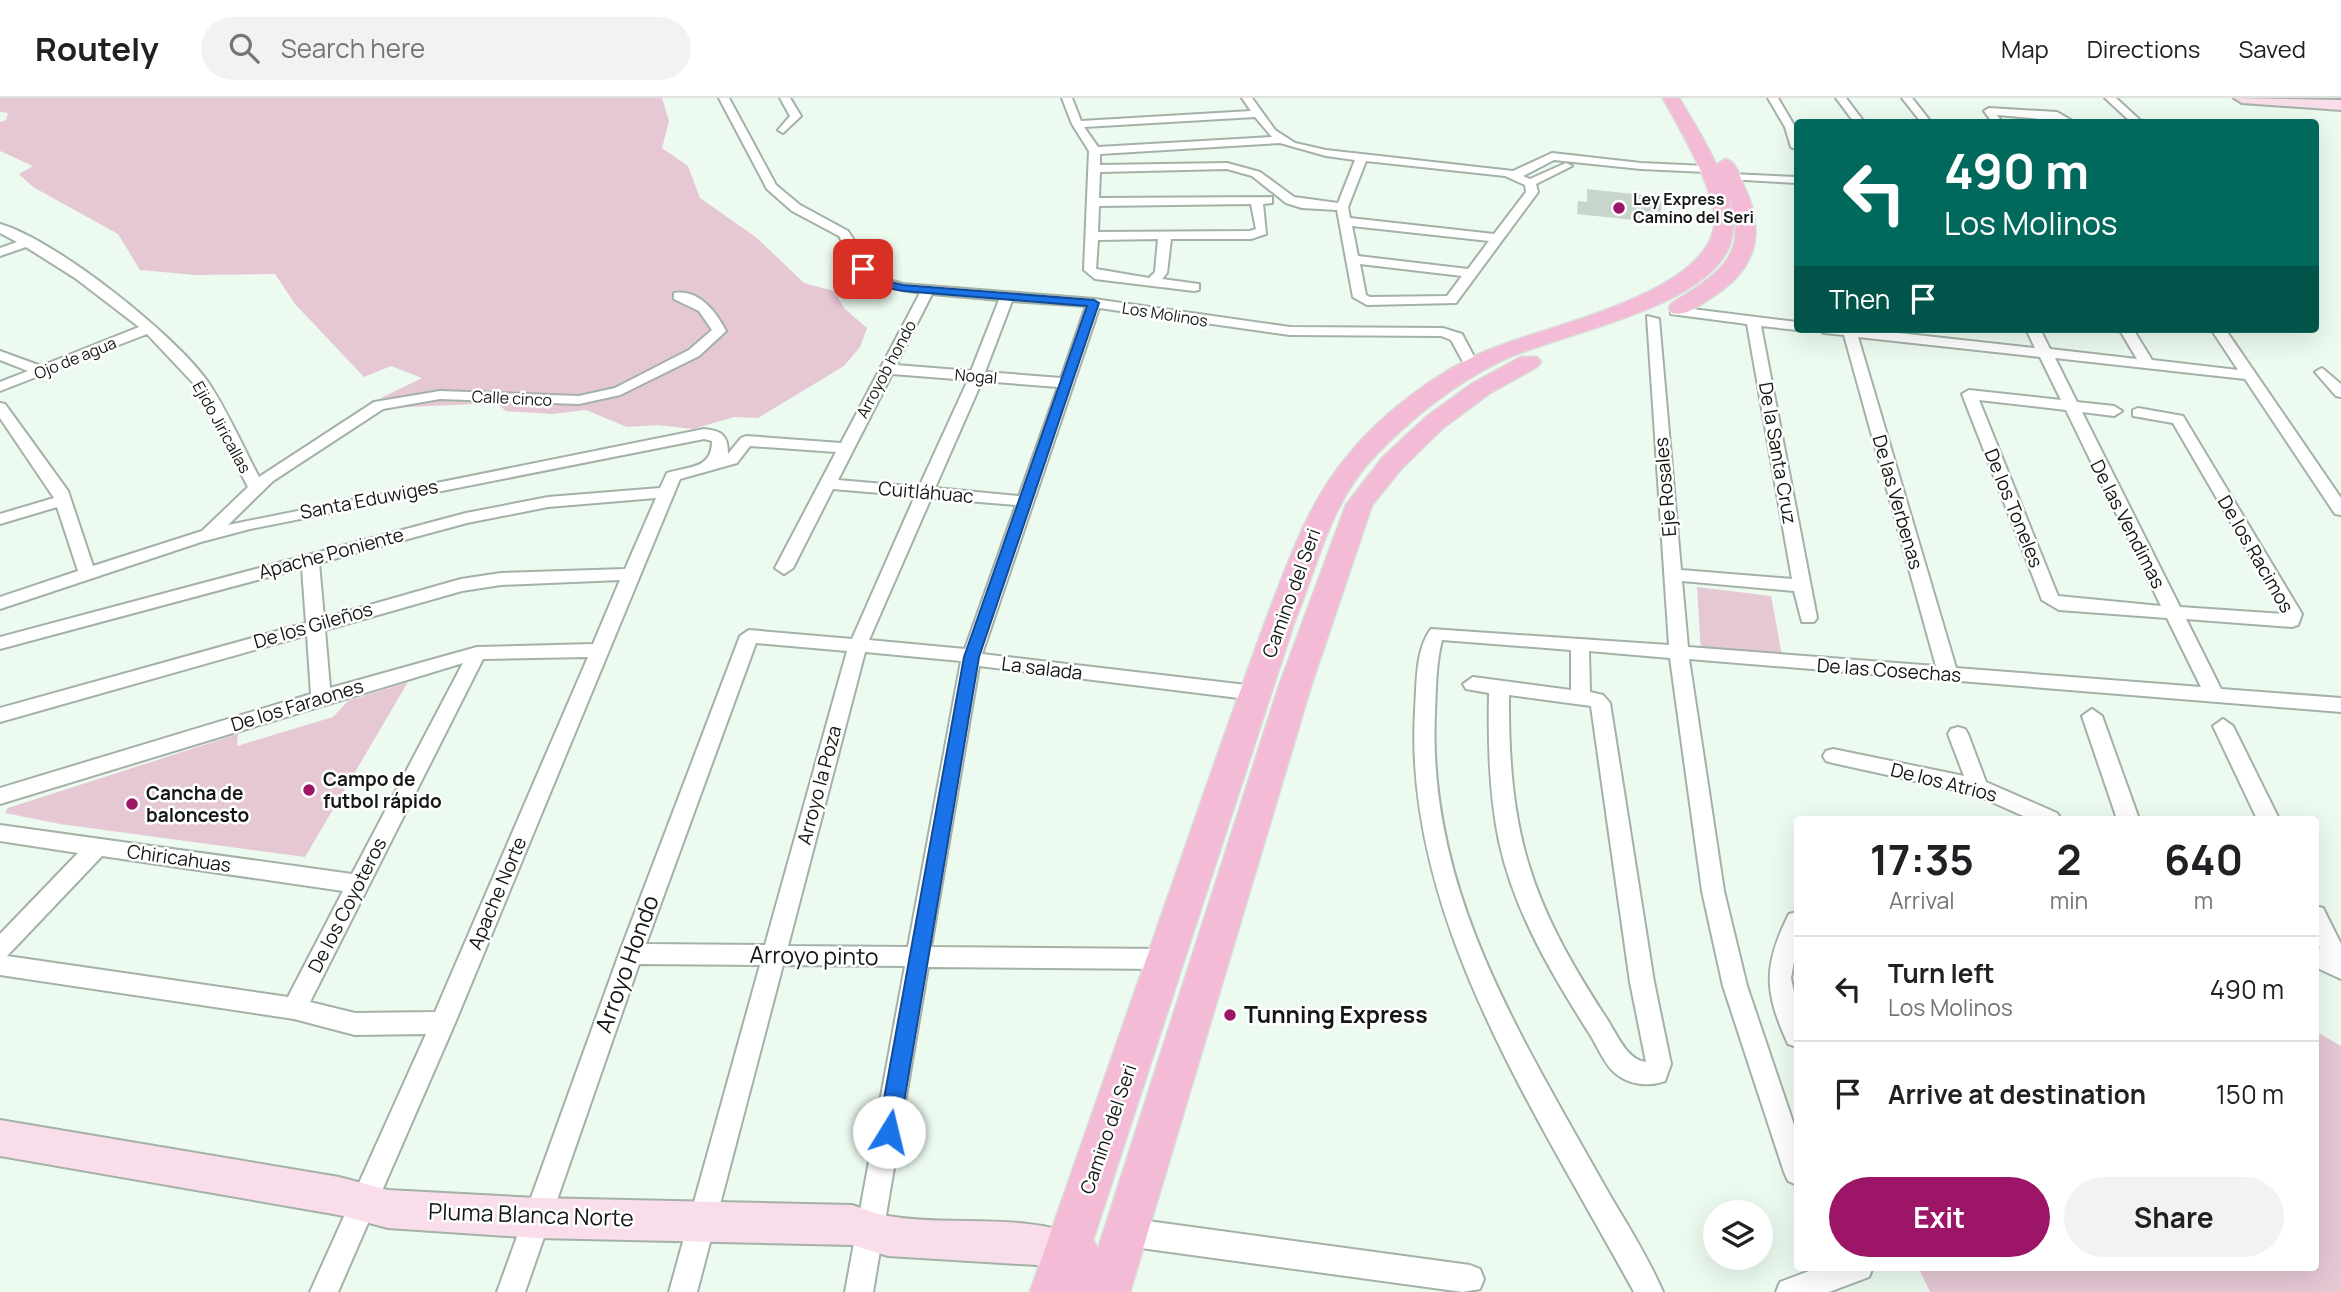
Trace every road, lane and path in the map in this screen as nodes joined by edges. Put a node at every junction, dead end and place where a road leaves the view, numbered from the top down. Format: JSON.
{"nodes":[{"id":1,"x":724,"y":98,"type":"edge"},
{"id":2,"x":785,"y":98,"type":"edge"},
{"id":3,"x":1068,"y":98,"type":"edge"},
{"id":4,"x":1247,"y":98,"type":"edge"},
{"id":5,"x":1671,"y":98,"type":"edge"},
{"id":6,"x":1691,"y":98,"type":"edge"},
{"id":7,"x":1773,"y":98,"type":"edge"},
{"id":8,"x":1841,"y":98,"type":"edge"},
{"id":9,"x":1907,"y":98,"type":"edge"},
{"id":10,"x":2110,"y":98,"type":"edge"},
{"id":11,"x":2242,"y":98,"type":"edge"},
{"id":12,"x":2341,"y":105,"type":"edge"},
{"id":13,"x":1258,"y":114,"type":"junction"},
{"id":14,"x":1857,"y":119,"type":"edge"},
{"id":15,"x":1924,"y":119,"type":"edge"},
{"id":16,"x":1995,"y":119,"type":"edge"},
{"id":17,"x":2064,"y":119,"type":"edge"},
{"id":18,"x":2134,"y":119,"type":"edge"},
{"id":19,"x":1077,"y":124,"type":"junction"},
{"id":20,"x":783,"y":130,"type":"dead end"},
{"id":21,"x":1794,"y":138,"type":"edge"},
{"id":22,"x":1279,"y":140,"type":"junction"},
{"id":23,"x":1095,"y":151,"type":"junction"},
{"id":24,"x":1552,"y":156,"type":"junction"},
{"id":25,"x":1362,"y":157,"type":"junction"},
{"id":26,"x":1587,"y":164,"type":"junction"},
{"id":27,"x":1566,"y":166,"type":"junction"},
{"id":28,"x":1093,"y":169,"type":"junction"},
{"id":29,"x":1515,"y":175,"type":"junction"},
{"id":30,"x":1715,"y":175,"type":"junction"},
{"id":31,"x":1794,"y":180,"type":"edge"},
{"id":32,"x":1530,"y":183,"type":"junction"},
{"id":33,"x":1290,"y":200,"type":"junction"},
{"id":34,"x":1257,"y":201,"type":"junction"},
{"id":35,"x":1093,"y":202,"type":"junction"},
{"id":36,"x":1342,"y":207,"type":"junction"},
{"id":37,"x":1344,"y":221,"type":"junction"},
{"id":38,"x":0,"y":229,"type":"edge"},
{"id":39,"x":1092,"y":236,"type":"junction"},
{"id":40,"x":1165,"y":236,"type":"junction"},
{"id":41,"x":1500,"y":238,"type":"junction"},
{"id":42,"x":29,"y":242,"type":"junction"},
{"id":43,"x":0,"y":252,"type":"edge"},
{"id":44,"x":1350,"y":259,"type":"junction"},
{"id":45,"x":1472,"y":273,"type":"junction"},
{"id":46,"x":1153,"y":281,"type":"junction"},
{"id":47,"x":1194,"y":287,"type":"dead end"},
{"id":48,"x":928,"y":290,"type":"junction"},
{"id":49,"x":679,"y":296,"type":"dead end"},
{"id":50,"x":1007,"y":296,"type":"junction"},
{"id":51,"x":1367,"y":301,"type":"junction"},
{"id":52,"x":1094,"y":303,"type":"junction"},
{"id":53,"x":1676,"y":311,"type":"junction"},
{"id":54,"x":1651,"y":319,"type":"junction"},
{"id":55,"x":1754,"y":321,"type":"junction"},
{"id":56,"x":1794,"y":326,"type":"edge"},
{"id":57,"x":150,"y":328,"type":"junction"},
{"id":58,"x":1370,"y":332,"type":"junction"},
{"id":59,"x":1850,"y":333,"type":"edge"},
{"id":60,"x":1898,"y":333,"type":"edge"},
{"id":61,"x":2035,"y":333,"type":"edge"},
{"id":62,"x":2128,"y":333,"type":"edge"},
{"id":63,"x":2221,"y":333,"type":"edge"},
{"id":64,"x":1946,"y":335,"type":"edge"},
{"id":65,"x":2044,"y":352,"type":"junction"},
{"id":66,"x":0,"y":355,"type":"edge"},
{"id":67,"x":2147,"y":363,"type":"junction"},
{"id":68,"x":1473,"y":368,"type":"junction"},
{"id":69,"x":887,"y":369,"type":"junction"},
{"id":70,"x":41,"y":371,"type":"junction"},
{"id":71,"x":2322,"y":372,"type":"dead end"},
{"id":72,"x":2249,"y":374,"type":"junction"},
{"id":73,"x":976,"y":377,"type":"junction"},
{"id":74,"x":1066,"y":383,"type":"junction"},
{"id":75,"x":0,"y":387,"type":"edge"},
{"id":76,"x":2341,"y":393,"type":"edge"},
{"id":77,"x":2068,"y":405,"type":"junction"},
{"id":78,"x":0,"y":407,"type":"edge"},
{"id":79,"x":2114,"y":411,"type":"dead end"},
{"id":80,"x":2138,"y":413,"type":"dead end"},
{"id":81,"x":844,"y":448,"type":"junction"},
{"id":82,"x":714,"y":463,"type":"junction"},
{"id":83,"x":826,"y":484,"type":"junction"},
{"id":84,"x":256,"y":487,"type":"junction"},
{"id":85,"x":667,"y":492,"type":"junction"},
{"id":86,"x":925,"y":492,"type":"junction"},
{"id":87,"x":64,"y":500,"type":"junction"},
{"id":88,"x":1026,"y":500,"type":"junction"},
{"id":89,"x":2341,"y":510,"type":"edge"},
{"id":90,"x":0,"y":519,"type":"edge"},
{"id":91,"x":208,"y":534,"type":"junction"},
{"id":92,"x":310,"y":558,"type":"junction"},
{"id":93,"x":783,"y":568,"type":"dead end"},
{"id":94,"x":87,"y":573,"type":"junction"},
{"id":95,"x":632,"y":574,"type":"junction"},
{"id":96,"x":1672,"y":575,"type":"junction"},
{"id":97,"x":1802,"y":586,"type":"junction"},
{"id":98,"x":0,"y":603,"type":"edge"},
{"id":99,"x":2172,"y":612,"type":"junction"},
{"id":100,"x":1808,"y":618,"type":"dead end"},
{"id":101,"x":317,"y":624,"type":"junction"},
{"id":102,"x":747,"y":637,"type":"joint"},
{"id":103,"x":0,"y":643,"type":"edge"},
{"id":104,"x":1580,"y":646,"type":"junction"},
{"id":105,"x":857,"y":647,"type":"junction"},
{"id":106,"x":600,"y":650,"type":"junction"},
{"id":107,"x":477,"y":653,"type":"junction"},
{"id":108,"x":1679,"y":654,"type":"junction"},
{"id":109,"x":971,"y":657,"type":"junction"},
{"id":110,"x":1948,"y":674,"type":"junction"},
{"id":111,"x":1473,"y":684,"type":"dead end"},
{"id":112,"x":1499,"y":688,"type":"junction"},
{"id":113,"x":1255,"y":693,"type":"junction"},
{"id":114,"x":2214,"y":694,"type":"junction"},
{"id":115,"x":321,"y":697,"type":"junction"},
{"id":116,"x":1581,"y":698,"type":"junction"},
{"id":117,"x":2341,"y":705,"type":"edge"},
{"id":118,"x":0,"y":715,"type":"edge"},
{"id":119,"x":2092,"y":716,"type":"dead end"},
{"id":120,"x":2223,"y":726,"type":"dead end"},
{"id":121,"x":1958,"y":734,"type":"dead end"},
{"id":122,"x":1833,"y":756,"type":"dead end"},
{"id":123,"x":1978,"y":787,"type":"junction"},
{"id":124,"x":0,"y":796,"type":"edge"},
{"id":125,"x":2043,"y":816,"type":"edge"},
{"id":126,"x":2127,"y":816,"type":"edge"},
{"id":127,"x":2267,"y":816,"type":"edge"},
{"id":128,"x":0,"y":833,"type":"edge"},
{"id":129,"x":98,"y":846,"type":"junction"},
{"id":130,"x":358,"y":884,"type":"junction"},
{"id":131,"x":2319,"y":923,"type":"edge"},
{"id":132,"x":1794,"y":927,"type":"edge"},
{"id":133,"x":0,"y":949,"type":"edge"},
{"id":134,"x":631,"y":954,"type":"junction"},
{"id":135,"x":773,"y":955,"type":"junction"},
{"id":136,"x":2319,"y":958,"type":"edge"},
{"id":137,"x":917,"y":959,"type":"junction"},
{"id":138,"x":1165,"y":959,"type":"junction"},
{"id":139,"x":0,"y":965,"type":"edge"},
{"id":140,"x":2341,"y":969,"type":"edge"},
{"id":141,"x":294,"y":1008,"type":"junction"},
{"id":142,"x":443,"y":1023,"type":"junction"},
{"id":143,"x":1794,"y":1029,"type":"edge"},
{"id":144,"x":0,"y":1139,"type":"edge"},
{"id":145,"x":1794,"y":1163,"type":"edge"},
{"id":146,"x":363,"y":1202,"type":"junction"},
{"id":147,"x":537,"y":1218,"type":"junction"},
{"id":148,"x":702,"y":1221,"type":"junction"},
{"id":149,"x":870,"y":1230,"type":"junction"},
{"id":150,"x":1126,"y":1231,"type":"junction"},
{"id":151,"x":1060,"y":1272,"type":"edge"},
{"id":152,"x":1831,"y":1272,"type":"edge"},
{"id":153,"x":1470,"y":1279,"type":"dead end"},
{"id":154,"x":324,"y":1292,"type":"edge"},
{"id":155,"x":511,"y":1292,"type":"edge"},
{"id":156,"x":683,"y":1292,"type":"edge"},
{"id":157,"x":859,"y":1292,"type":"edge"},
{"id":158,"x":1084,"y":1292,"type":"edge"},
{"id":159,"x":1107,"y":1292,"type":"edge"},
{"id":160,"x":1649,"y":1292,"type":"edge"},
{"id":161,"x":1790,"y":1292,"type":"edge"}],
"edges":[{"from":1,"to":48,"type":"street","name":"Los Molinos"},
{"from":2,"to":20,"type":"street"},
{"from":3,"to":19,"type":"street"},
{"from":4,"to":13,"type":"street"},
{"from":5,"to":30,"type":"main road","name":"Camino del Seri"},
{"from":6,"to":30,"type":"main road","name":"Camino del Seri"},
{"from":7,"to":21,"type":"street"},
{"from":8,"to":14,"type":"street"},
{"from":9,"to":15,"type":"street"},
{"from":10,"to":18,"type":"street"},
{"from":11,"to":12,"type":"street"},
{"from":13,"to":19,"type":"street"},
{"from":13,"to":22,"type":"street"},
{"from":16,"to":17,"type":"street"},
{"from":19,"to":23,"type":"street"},
{"from":22,"to":23,"type":"street"},
{"from":22,"to":25,"type":"street"},
{"from":23,"to":28,"type":"street"},
{"from":24,"to":26,"type":"street"},
{"from":24,"to":27,"type":"street"},
{"from":24,"to":29,"type":"street"},
{"from":25,"to":29,"type":"street"},
{"from":25,"to":36,"type":"street"},
{"from":26,"to":27,"type":"street"},
{"from":26,"to":30,"type":"street"},
{"from":27,"to":32,"type":"street"},
{"from":28,"to":33,"type":"street"},
{"from":28,"to":35,"type":"street"},
{"from":29,"to":32,"type":"street"},
{"from":30,"to":31,"type":"street"},
{"from":30,"to":53,"type":"main road","name":"Camino del Seri"},
{"from":30,"to":68,"type":"main road","name":"Camino del Seri"},
{"from":32,"to":41,"type":"street"},
{"from":33,"to":34,"type":"street"},
{"from":33,"to":36,"type":"street"},
{"from":34,"to":35,"type":"street"},
{"from":34,"to":40,"type":"street"},
{"from":35,"to":39,"type":"street"},
{"from":36,"to":37,"type":"street"},
{"from":37,"to":41,"type":"street"},
{"from":37,"to":44,"type":"street"},
{"from":38,"to":42,"type":"street","name":"Ejido Jiricallas"},
{"from":39,"to":40,"type":"street"},
{"from":39,"to":46,"type":"street"},
{"from":40,"to":46,"type":"street"},
{"from":41,"to":45,"type":"street"},
{"from":42,"to":43,"type":"street"},
{"from":42,"to":57,"type":"street","name":"Ejido Jiricallas"},
{"from":44,"to":45,"type":"street"},
{"from":44,"to":51,"type":"street"},
{"from":45,"to":51,"type":"street"},
{"from":46,"to":47,"type":"street"},
{"from":48,"to":50,"type":"street","name":"Los Molinos"},
{"from":48,"to":69,"type":"street","name":"Arroyob hondo"},
{"from":49,"to":84,"type":"street","name":"Calle cinco"},
{"from":50,"to":52,"type":"street","name":"Los Molinos"},
{"from":50,"to":73,"type":"street","name":"Arroyo la Poza"},
{"from":51,"to":58,"type":"street"},
{"from":52,"to":58,"type":"street","name":"Los Molinos"},
{"from":52,"to":74,"type":"street"},
{"from":53,"to":54,"type":"main road","name":"Camino del Seri"},
{"from":53,"to":55,"type":"street"},
{"from":54,"to":96,"type":"street","name":"Eje Rosales"},
{"from":54,"to":150,"type":"main road","name":"Camino del Seri"},
{"from":55,"to":56,"type":"street"},
{"from":55,"to":97,"type":"street","name":"De la Santa Cruz"},
{"from":57,"to":70,"type":"street","name":"Ojo de agua"},
{"from":57,"to":84,"type":"street","name":"Ejido Jiricallas"},
{"from":58,"to":68,"type":"street","name":"Los Molinos"},
{"from":59,"to":110,"type":"street","name":"De las Verbenas"},
{"from":60,"to":64,"type":"street"},
{"from":61,"to":65,"type":"street"},
{"from":62,"to":67,"type":"street"},
{"from":63,"to":72,"type":"street"},
{"from":64,"to":65,"type":"street"},
{"from":65,"to":67,"type":"street"},
{"from":65,"to":77,"type":"street","name":"De las Vendimas"},
{"from":66,"to":70,"type":"street"},
{"from":67,"to":72,"type":"street"},
{"from":68,"to":113,"type":"main road","name":"Camino del Seri"},
{"from":69,"to":73,"type":"street","name":"Nogal"},
{"from":69,"to":81,"type":"street","name":"Arroyob hondo"},
{"from":70,"to":75,"type":"street","name":"Ojo de agua"},
{"from":71,"to":76,"type":"street"},
{"from":72,"to":89,"type":"street"},
{"from":73,"to":74,"type":"street","name":"Nogal"},
{"from":73,"to":86,"type":"street","name":"Arroyo la Poza"},
{"from":74,"to":88,"type":"street"},
{"from":77,"to":79,"type":"street"},
{"from":77,"to":99,"type":"street","name":"De las Vendimas"},
{"from":77,"to":99,"type":"street","name":"De los Toneles"},
{"from":78,"to":87,"type":"street"},
{"from":80,"to":99,"type":"street","name":"De los Racimos"},
{"from":81,"to":82,"type":"street"},
{"from":81,"to":83,"type":"street"},
{"from":82,"to":85,"type":"street"},
{"from":82,"to":91,"type":"street","name":"Santa Eduwiges"},
{"from":83,"to":86,"type":"street","name":"Cuitláhuac"},
{"from":83,"to":93,"type":"street"},
{"from":84,"to":91,"type":"street","name":"Ejido Jiricallas"},
{"from":85,"to":92,"type":"street","name":"Apache Poniente"},
{"from":85,"to":95,"type":"street","name":"Apache Norte"},
{"from":86,"to":88,"type":"street","name":"Cuitláhuac"},
{"from":86,"to":105,"type":"street","name":"Arroyo la Poza"},
{"from":87,"to":90,"type":"street"},
{"from":87,"to":94,"type":"street"},
{"from":88,"to":109,"type":"street"},
{"from":91,"to":94,"type":"street","name":"Santa Eduwiges"},
{"from":92,"to":101,"type":"street"},
{"from":92,"to":103,"type":"street","name":"Apache Poniente"},
{"from":94,"to":98,"type":"street","name":"Santa Eduwiges"},
{"from":95,"to":101,"type":"street","name":"De los Gileños"},
{"from":95,"to":106,"type":"street","name":"Apache Norte"},
{"from":96,"to":97,"type":"street"},
{"from":96,"to":108,"type":"street","name":"Eje Rosales"},
{"from":97,"to":100,"type":"street","name":"De la Santa Cruz"},
{"from":99,"to":114,"type":"street","name":"De las Vendimas"},
{"from":101,"to":115,"type":"street"},
{"from":101,"to":118,"type":"street","name":"De los Gileños"},
{"from":102,"to":105,"type":"street","name":"La salada"},
{"from":102,"to":134,"type":"street","name":"Arroyo Hondo"},
{"from":104,"to":108,"type":"street","name":"De las Cosechas"},
{"from":104,"to":116,"type":"street"},
{"from":104,"to":160,"type":"street","name":"De las Cosechas"},
{"from":105,"to":109,"type":"street","name":"La salada"},
{"from":105,"to":135,"type":"street","name":"Arroyo la Poza"},
{"from":106,"to":107,"type":"street","name":"De los Faraones"},
{"from":106,"to":142,"type":"street","name":"Apache Norte"},
{"from":107,"to":115,"type":"street","name":"De los Faraones"},
{"from":107,"to":130,"type":"street","name":"De los Coyoteros"},
{"from":108,"to":110,"type":"street","name":"De las Cosechas"},
{"from":108,"to":145,"type":"street","name":"Eje Rosales"},
{"from":109,"to":113,"type":"street","name":"La salada"},
{"from":109,"to":137,"type":"street"},
{"from":110,"to":114,"type":"street","name":"De las Cosechas"},
{"from":111,"to":112,"type":"street"},
{"from":112,"to":116,"type":"street"},
{"from":112,"to":116,"type":"street"},
{"from":113,"to":138,"type":"main road","name":"Camino del Seri"},
{"from":114,"to":117,"type":"street","name":"De las Cosechas"},
{"from":115,"to":124,"type":"street","name":"De los Faraones"},
{"from":119,"to":126,"type":"street"},
{"from":120,"to":127,"type":"street"},
{"from":121,"to":123,"type":"street"},
{"from":122,"to":123,"type":"street","name":"De los Atrios"},
{"from":123,"to":125,"type":"street","name":"De los Atrios"},
{"from":128,"to":129,"type":"street","name":"Chiricahuas"},
{"from":129,"to":130,"type":"street","name":"Chiricahuas"},
{"from":129,"to":133,"type":"street"},
{"from":130,"to":141,"type":"street","name":"De los Coyoteros"},
{"from":131,"to":140,"type":"street"},
{"from":132,"to":143,"type":"street"},
{"from":134,"to":135,"type":"street","name":"Arroyo pinto"},
{"from":134,"to":147,"type":"street","name":"Arroyo Hondo"},
{"from":135,"to":137,"type":"street","name":"Arroyo pinto"},
{"from":135,"to":148,"type":"street","name":"Arroyo la Poza"},
{"from":136,"to":140,"type":"street"},
{"from":137,"to":138,"type":"street","name":"Arroyo pinto"},
{"from":137,"to":149,"type":"street"},
{"from":138,"to":151,"type":"main road","name":"Camino del Seri"},
{"from":139,"to":141,"type":"street"},
{"from":141,"to":142,"type":"street"},
{"from":142,"to":146,"type":"street","name":"Apache Norte"},
{"from":144,"to":146,"type":"street","name":"Pluma Blanca Norte"},
{"from":146,"to":147,"type":"street","name":"Pluma Blanca Norte"},
{"from":146,"to":154,"type":"street","name":"Apache Norte"},
{"from":147,"to":148,"type":"street","name":"Pluma Blanca Norte"},
{"from":147,"to":155,"type":"street","name":"Arroyo Hondo"},
{"from":148,"to":149,"type":"street","name":"Pluma Blanca Norte"},
{"from":148,"to":156,"type":"street","name":"Arroyo la Poza"},
{"from":149,"to":151,"type":"street","name":"Pluma Blanca Norte"},
{"from":149,"to":157,"type":"street"},
{"from":150,"to":153,"type":"street"},
{"from":150,"to":159,"type":"main road","name":"Camino del Seri"},
{"from":151,"to":158,"type":"main road"},
{"from":152,"to":161,"type":"street"}]}
